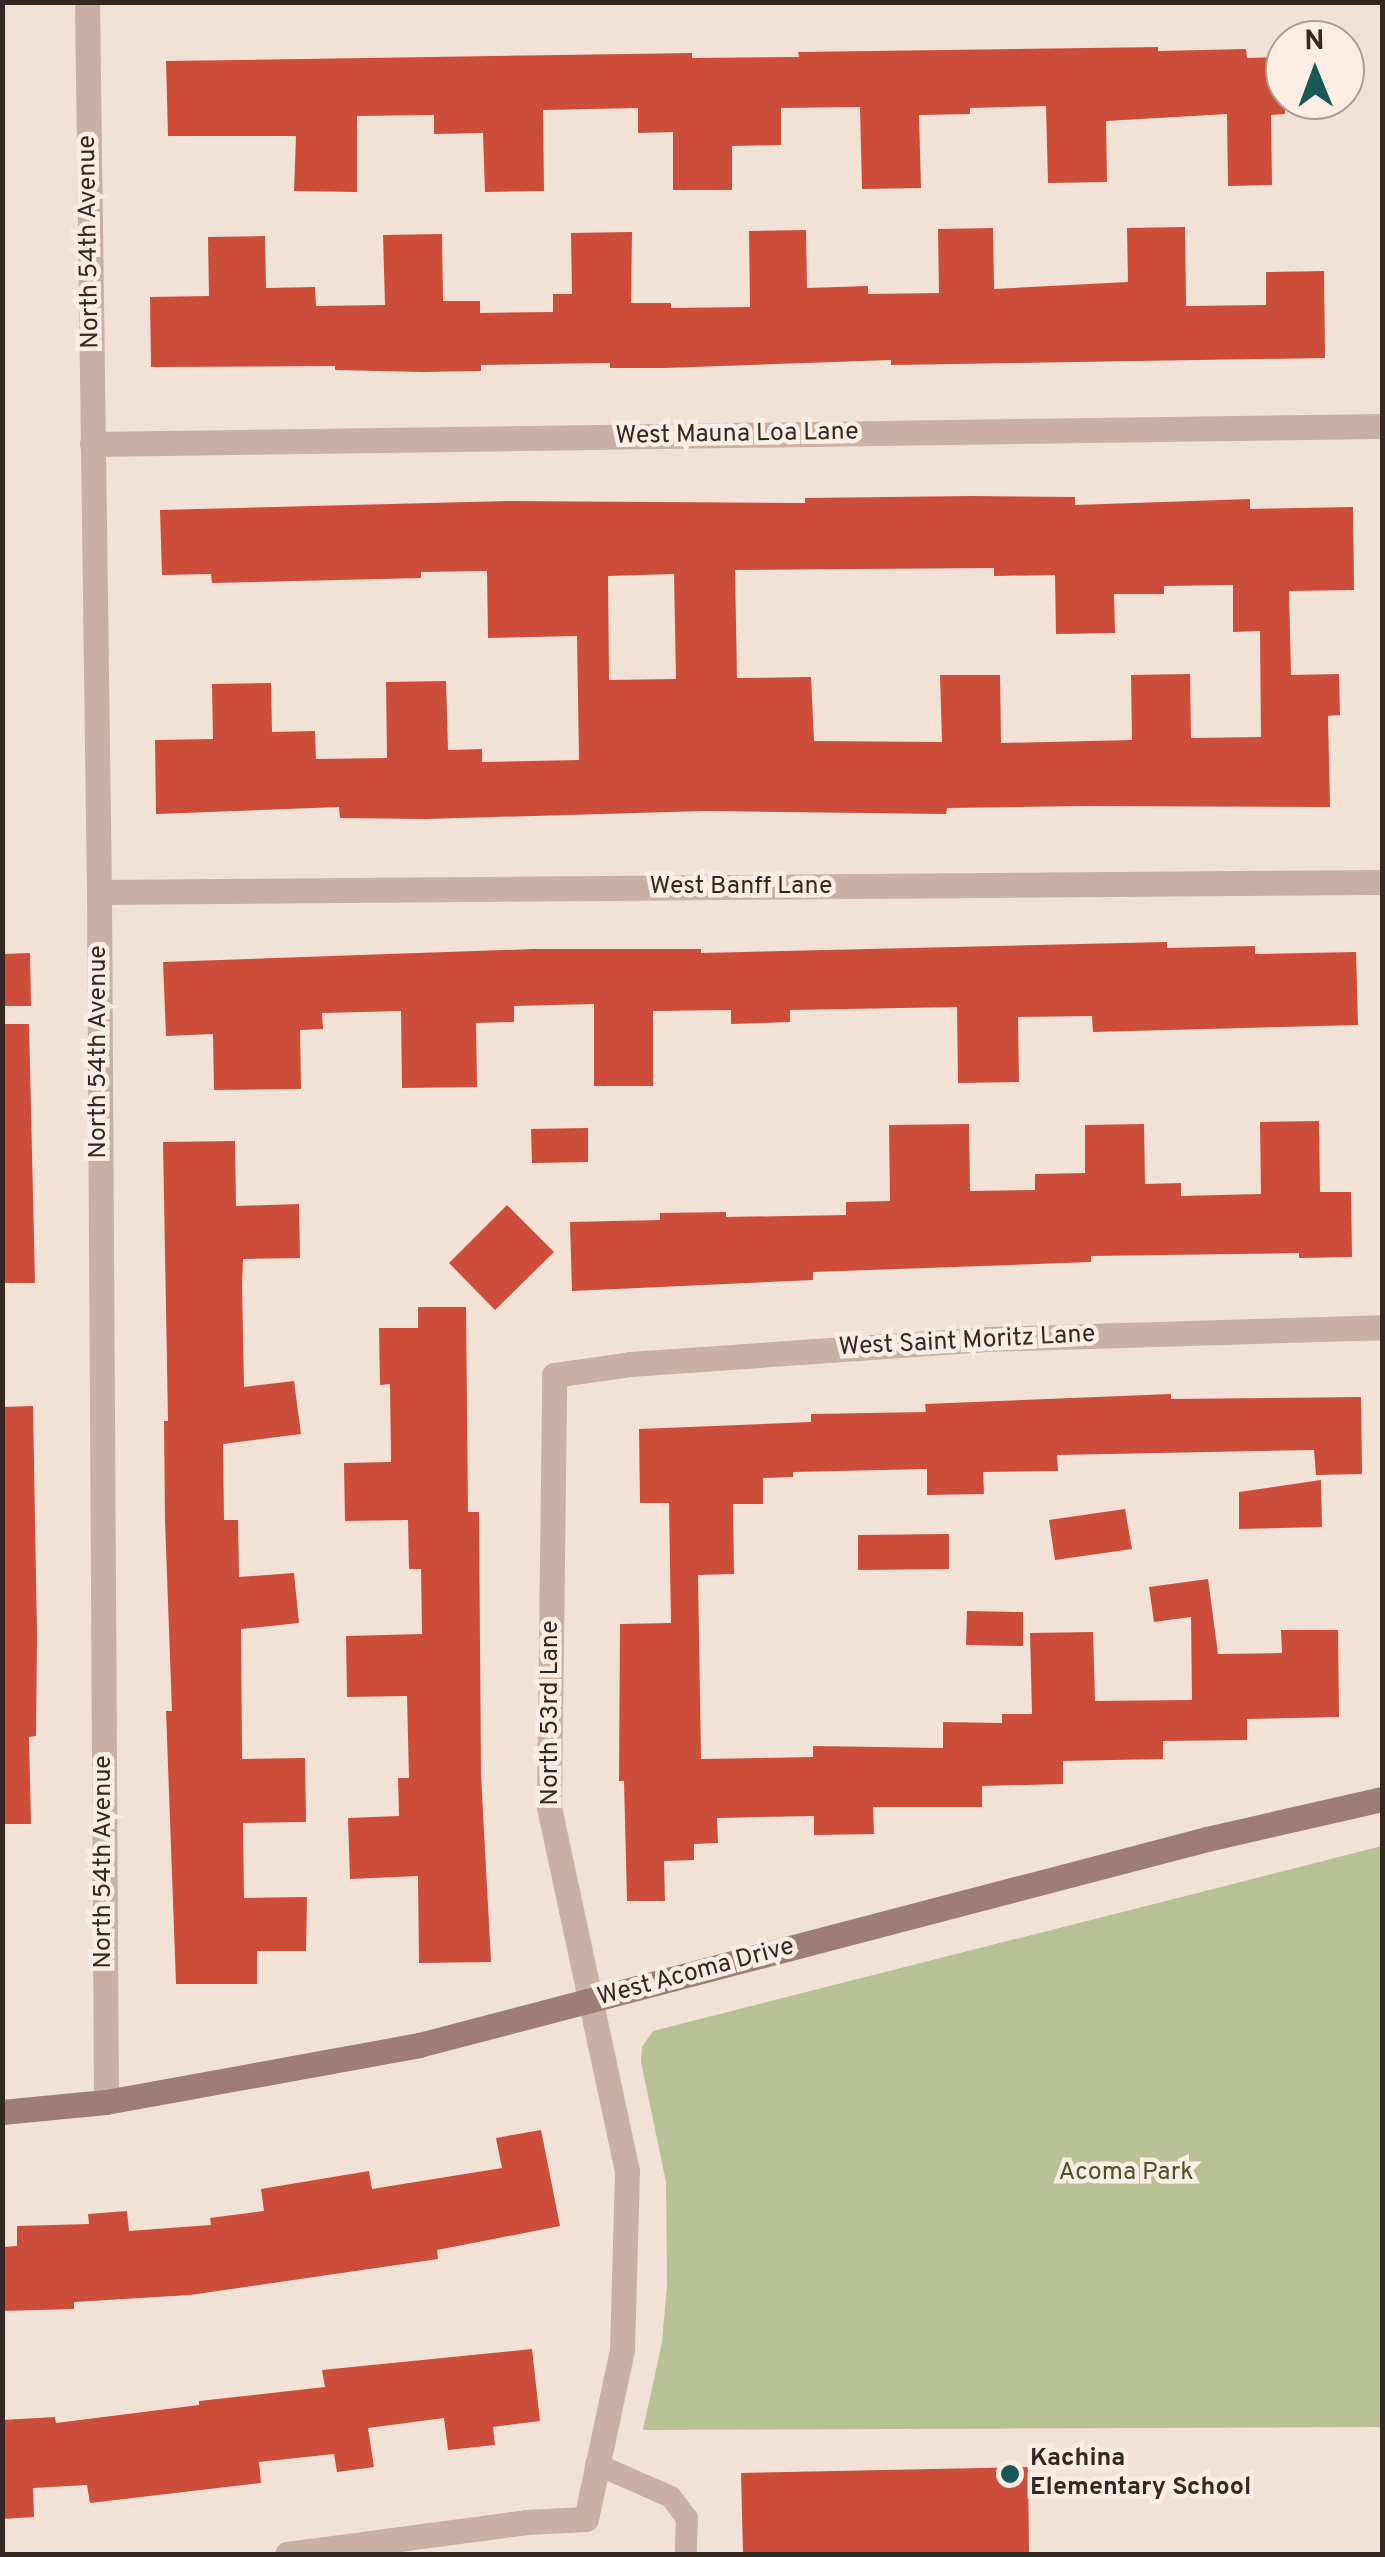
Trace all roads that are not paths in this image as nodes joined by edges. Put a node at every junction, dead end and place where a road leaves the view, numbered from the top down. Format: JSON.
{"nodes":[{"id":1,"x":87,"y":2,"type":"edge"},
{"id":2,"x":1382,"y":426,"type":"edge"},
{"id":3,"x":92,"y":444,"type":"junction"},
{"id":4,"x":1382,"y":882,"type":"edge"},
{"id":5,"x":99,"y":892,"type":"junction"},
{"id":6,"x":1382,"y":1328,"type":"edge"},
{"id":7,"x":554,"y":1375,"type":"joint"},
{"id":8,"x":1382,"y":1799,"type":"edge"},
{"id":9,"x":591,"y":2000,"type":"junction"},
{"id":10,"x":106,"y":2102,"type":"junction"},
{"id":11,"x":2,"y":2112,"type":"edge"},
{"id":12,"x":596,"y":2464,"type":"junction"},
{"id":13,"x":287,"y":2554,"type":"edge"},
{"id":14,"x":686,"y":2554,"type":"edge"}],
"edges":[{"from":1,"to":3,"type":"street","name":"North 54th Avenue"},
{"from":2,"to":3,"type":"street","name":"West Mauna Loa Lane"},
{"from":3,"to":5,"type":"street","name":"North 54th Avenue"},
{"from":4,"to":5,"type":"street","name":"West Banff Lane"},
{"from":5,"to":10,"type":"street","name":"North 54th Avenue"},
{"from":6,"to":7,"type":"street","name":"West Saint Moritz Lane"},
{"from":7,"to":9,"type":"street","name":"North 53rd Lane"},
{"from":8,"to":9,"type":"street","name":"West Acoma Drive"},
{"from":9,"to":10,"type":"street","name":"West Acoma Drive"},
{"from":9,"to":12,"type":"street","name":"North 53rd Lane"},
{"from":10,"to":11,"type":"street","name":"West Acoma Drive"},
{"from":12,"to":13,"type":"street","name":"North 53rd Lane"},
{"from":12,"to":14,"type":"lane"}]}
